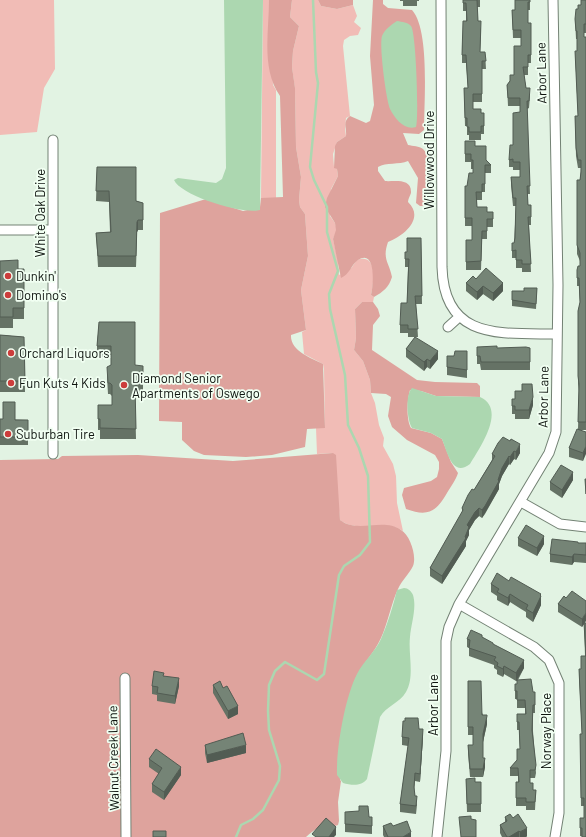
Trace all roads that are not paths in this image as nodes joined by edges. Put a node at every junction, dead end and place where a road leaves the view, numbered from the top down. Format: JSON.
{"nodes":[{"id":1,"x":441,"y":0,"type":"edge"},
{"id":2,"x":553,"y":0,"type":"edge"},
{"id":3,"x":53,"y":140,"type":"dead end"},
{"id":4,"x":0,"y":230,"type":"edge"},
{"id":5,"x":53,"y":230,"type":"junction"},
{"id":6,"x":459,"y":317,"type":"junction"},
{"id":7,"x":448,"y":327,"type":"dead end"},
{"id":8,"x":556,"y":334,"type":"junction"},
{"id":9,"x":53,"y":454,"type":"dead end"},
{"id":10,"x":521,"y":502,"type":"junction"},
{"id":11,"x":586,"y":527,"type":"edge"},
{"id":12,"x":459,"y":604,"type":"junction"},
{"id":13,"x":125,"y":678,"type":"dead end"},
{"id":14,"x":126,"y":837,"type":"edge"},
{"id":15,"x":437,"y":837,"type":"edge"},
{"id":16,"x":555,"y":837,"type":"edge"}],
"edges":[{"from":1,"to":6,"type":"street","name":"Willowwood Drive"},
{"from":2,"to":8,"type":"street","name":"Arbor Lane"},
{"from":3,"to":5,"type":"street","name":"White Oak Drive"},
{"from":4,"to":5,"type":"street"},
{"from":5,"to":9,"type":"street","name":"White Oak Drive"},
{"from":6,"to":7,"type":"street"},
{"from":6,"to":8,"type":"street","name":"Willowwood Drive"},
{"from":8,"to":10,"type":"street","name":"Arbor Lane"},
{"from":10,"to":11,"type":"street"},
{"from":10,"to":12,"type":"street","name":"Arbor Lane"},
{"from":12,"to":15,"type":"street","name":"Arbor Lane"},
{"from":12,"to":16,"type":"street","name":"Norway Place"},
{"from":13,"to":14,"type":"street","name":"Walnut Creek Lane"}]}
